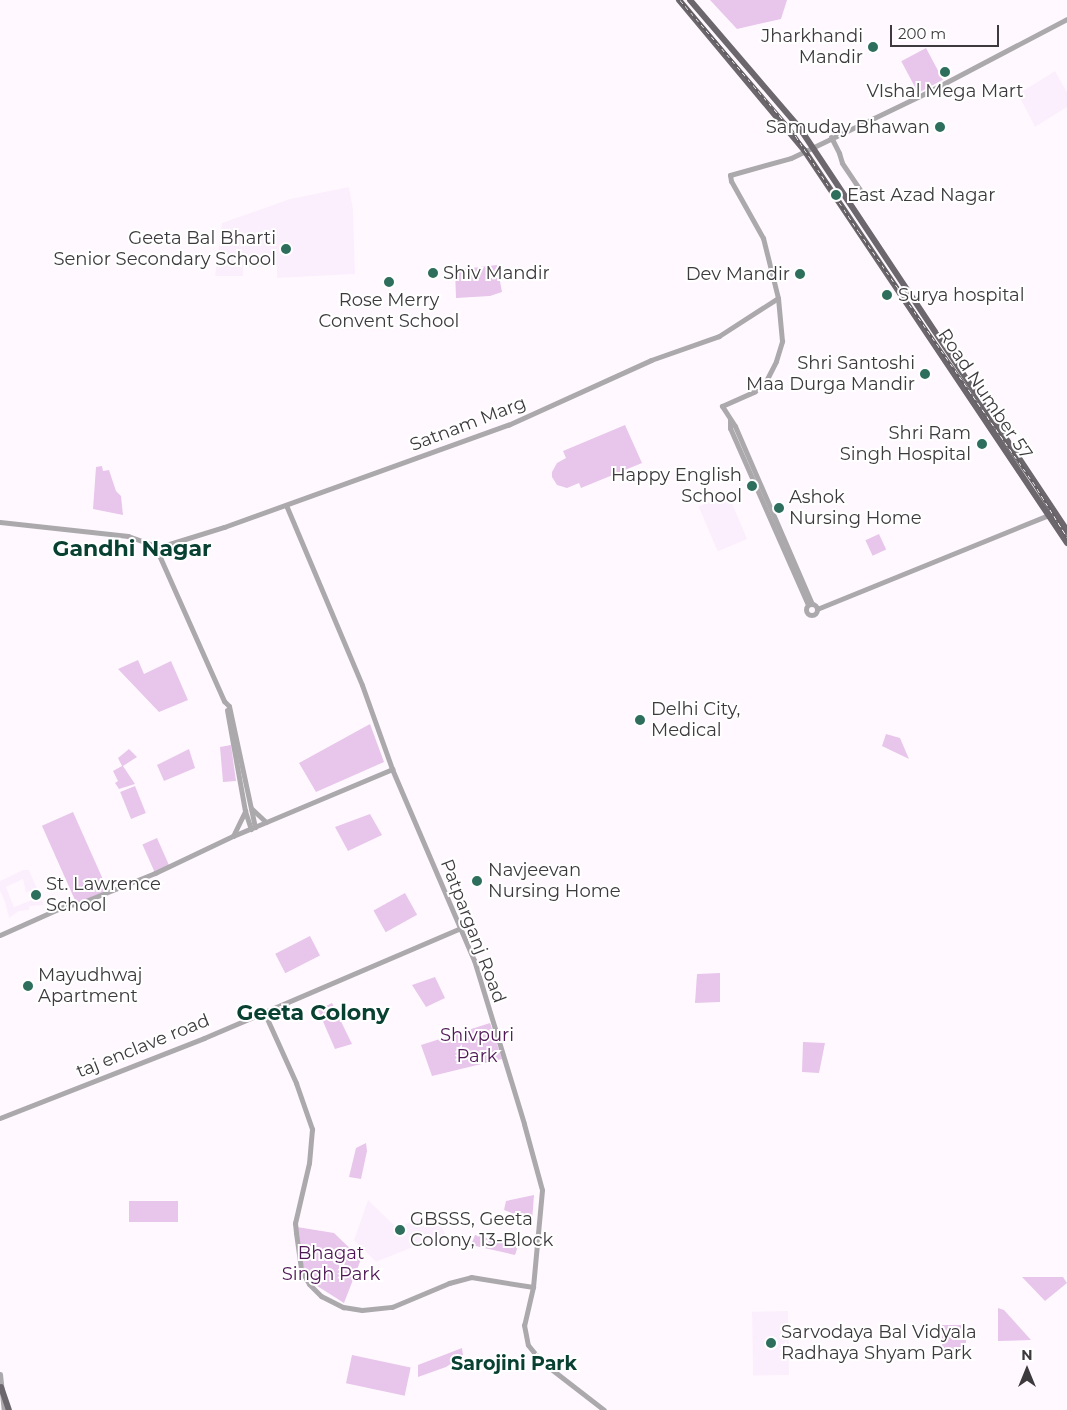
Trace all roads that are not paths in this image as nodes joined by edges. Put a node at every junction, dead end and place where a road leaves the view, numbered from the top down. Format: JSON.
{"nodes":[{"id":1,"x":679,"y":0,"type":"edge"},
{"id":2,"x":690,"y":0,"type":"edge"},
{"id":3,"x":1067,"y":19,"type":"edge"},
{"id":4,"x":830,"y":137,"type":"junction"},
{"id":5,"x":814,"y":145,"type":"junction"},
{"id":6,"x":804,"y":150,"type":"junction"},
{"id":7,"x":862,"y":193,"type":"dead end"},
{"id":8,"x":778,"y":298,"type":"junction"},
{"id":9,"x":286,"y":505,"type":"junction"},
{"id":10,"x":1048,"y":515,"type":"junction"},
{"id":11,"x":0,"y":522,"type":"edge"},
{"id":12,"x":1067,"y":531,"type":"edge"},
{"id":13,"x":1067,"y":543,"type":"edge"},
{"id":14,"x":154,"y":546,"type":"junction"},
{"id":15,"x":810,"y":605,"type":"junction"},
{"id":16,"x":817,"y":609,"type":"junction"},
{"id":17,"x":225,"y":702,"type":"junction"},
{"id":18,"x":392,"y":769,"type":"junction"},
{"id":19,"x":252,"y":808,"type":"junction"},
{"id":20,"x":245,"y":811,"type":"junction"},
{"id":21,"x":266,"y":822,"type":"junction"},
{"id":22,"x":253,"y":828,"type":"junction"},
{"id":23,"x":233,"y":836,"type":"junction"},
{"id":24,"x":461,"y":928,"type":"junction"},
{"id":25,"x":0,"y":935,"type":"edge"},
{"id":26,"x":264,"y":1012,"type":"junction"},
{"id":27,"x":0,"y":1118,"type":"edge"},
{"id":28,"x":533,"y":1287,"type":"junction"},
{"id":29,"x":0,"y":1374,"type":"edge"},
{"id":30,"x":1,"y":1386,"type":"junction"},
{"id":31,"x":4,"y":1410,"type":"edge"},
{"id":32,"x":9,"y":1410,"type":"edge"},
{"id":33,"x":604,"y":1410,"type":"edge"}],
"edges":[{"from":1,"to":6,"type":"main road","name":"Road Number 57"},
{"from":2,"to":5,"type":"main road","name":"Road Number 57"},
{"from":3,"to":4,"type":"street"},
{"from":4,"to":5,"type":"street"},
{"from":4,"to":7,"type":"street"},
{"from":5,"to":6,"type":"street"},
{"from":5,"to":12,"type":"main road","name":"Road Number 57"},
{"from":6,"to":8,"type":"street"},
{"from":6,"to":10,"type":"main road","name":"Road Number 57"},
{"from":8,"to":9,"type":"street","name":"Satnam Marg"},
{"from":8,"to":15,"type":"street"},
{"from":9,"to":14,"type":"street","name":"Satnam Marg"},
{"from":9,"to":18,"type":"street","name":"Patparganj Road"},
{"from":10,"to":13,"type":"main road","name":"Road Number 57"},
{"from":10,"to":16,"type":"street"},
{"from":11,"to":14,"type":"street"},
{"from":14,"to":17,"type":"street"},
{"from":15,"to":16,"type":"street"},
{"from":15,"to":16,"type":"street"},
{"from":17,"to":19,"type":"street"},
{"from":17,"to":20,"type":"street"},
{"from":18,"to":21,"type":"street"},
{"from":18,"to":24,"type":"street","name":"Patparganj Road"},
{"from":19,"to":21,"type":"street"},
{"from":19,"to":22,"type":"street"},
{"from":20,"to":22,"type":"street"},
{"from":20,"to":23,"type":"street"},
{"from":21,"to":22,"type":"street"},
{"from":22,"to":23,"type":"street"},
{"from":23,"to":25,"type":"street"},
{"from":24,"to":26,"type":"street","name":"taj enclave road"},
{"from":24,"to":28,"type":"street","name":"Patparganj Road"},
{"from":26,"to":27,"type":"street","name":"taj enclave road"},
{"from":26,"to":28,"type":"street"},
{"from":28,"to":33,"type":"street","name":"Patparganj Road"},
{"from":29,"to":30,"type":"street"},
{"from":30,"to":31,"type":"street"},
{"from":30,"to":32,"type":"main road"}]}
